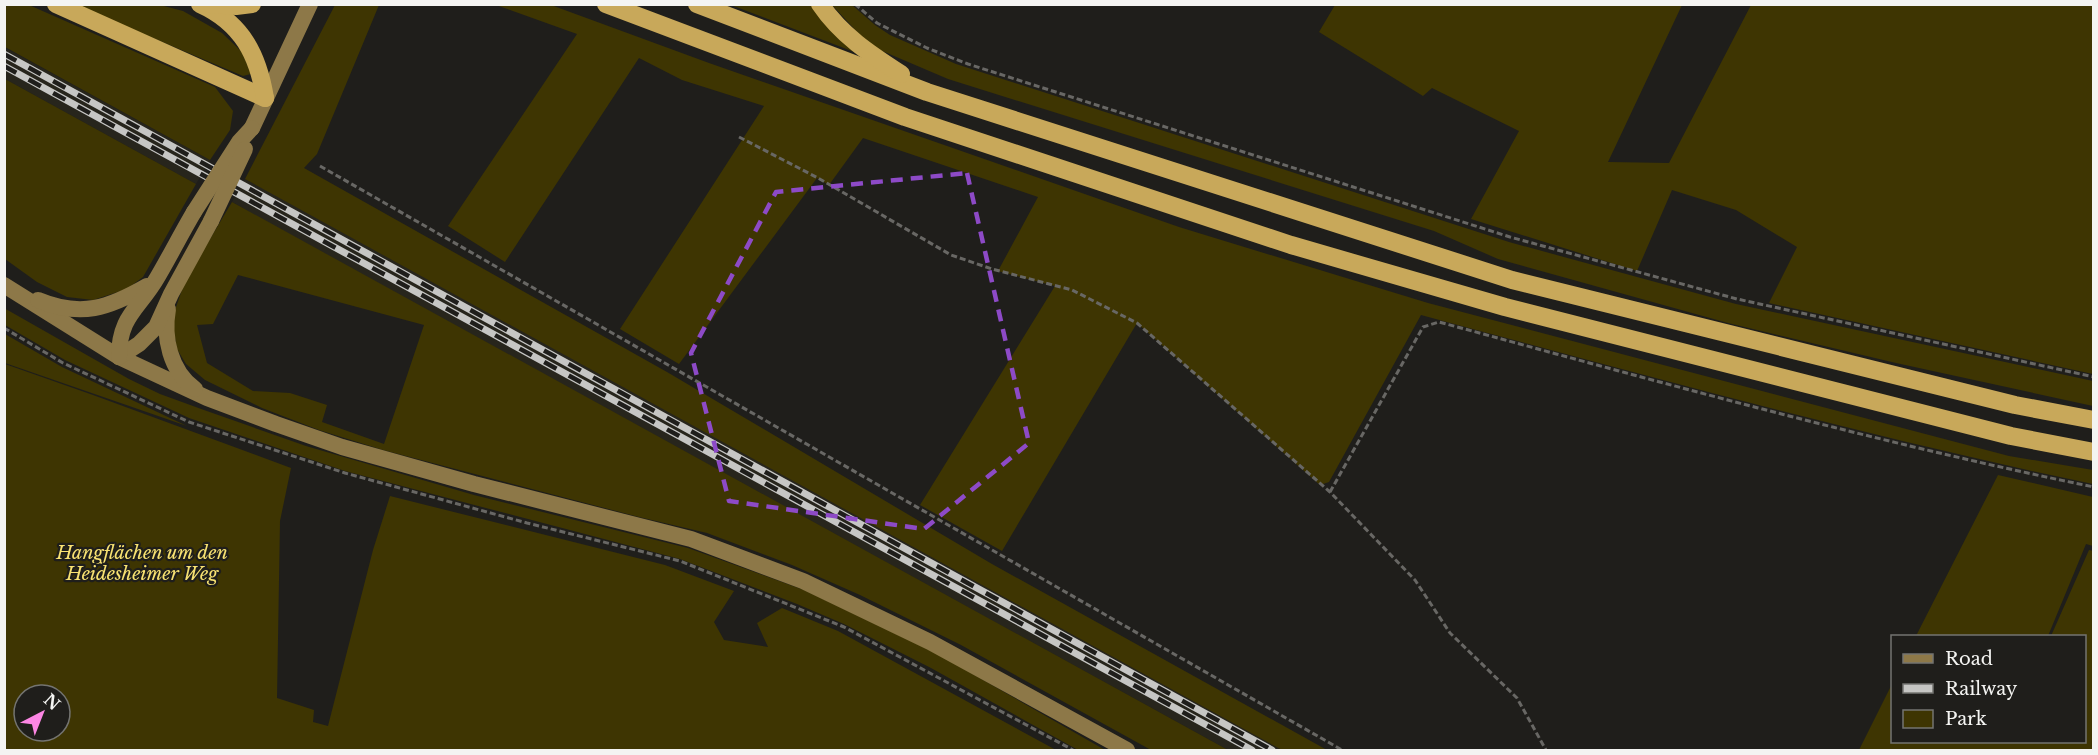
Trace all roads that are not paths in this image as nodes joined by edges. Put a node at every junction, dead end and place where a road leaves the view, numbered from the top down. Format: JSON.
{"nodes":[{"id":1,"x":56,"y":4,"type":"edge"},
{"id":2,"x":200,"y":4,"type":"edge"},
{"id":3,"x":211,"y":4,"type":"edge"},
{"id":4,"x":252,"y":4,"type":"edge"},
{"id":5,"x":310,"y":4,"type":"edge"},
{"id":6,"x":606,"y":4,"type":"edge"},
{"id":7,"x":697,"y":4,"type":"edge"},
{"id":8,"x":820,"y":4,"type":"edge"},
{"id":9,"x":927,"y":92,"type":"junction"},
{"id":10,"x":265,"y":98,"type":"junction"},
{"id":11,"x":252,"y":128,"type":"junction"},
{"id":12,"x":155,"y":281,"type":"junction"},
{"id":13,"x":4,"y":285,"type":"edge"},
{"id":14,"x":171,"y":294,"type":"junction"},
{"id":15,"x":119,"y":357,"type":"junction"},
{"id":16,"x":207,"y":398,"type":"junction"},
{"id":17,"x":2094,"y":420,"type":"edge"},
{"id":18,"x":2094,"y":452,"type":"edge"},
{"id":19,"x":1127,"y":750,"type":"edge"}],
"edges":[{"from":1,"to":10,"type":"highway"},
{"from":2,"to":10,"type":"highway"},
{"from":3,"to":4,"type":"highway"},
{"from":5,"to":10,"type":"main road"},
{"from":6,"to":18,"type":"highway"},
{"from":7,"to":9,"type":"highway"},
{"from":8,"to":9,"type":"highway"},
{"from":9,"to":17,"type":"highway"},
{"from":10,"to":11,"type":"main road"},
{"from":11,"to":12,"type":"main road","bridge":true},
{"from":11,"to":14,"type":"main road","bridge":true},
{"from":12,"to":13,"type":"main road"},
{"from":12,"to":15,"type":"main road"},
{"from":13,"to":15,"type":"main road"},
{"from":14,"to":15,"type":"main road"},
{"from":14,"to":16,"type":"main road"},
{"from":15,"to":16,"type":"main road"},
{"from":16,"to":19,"type":"main road"}]}
